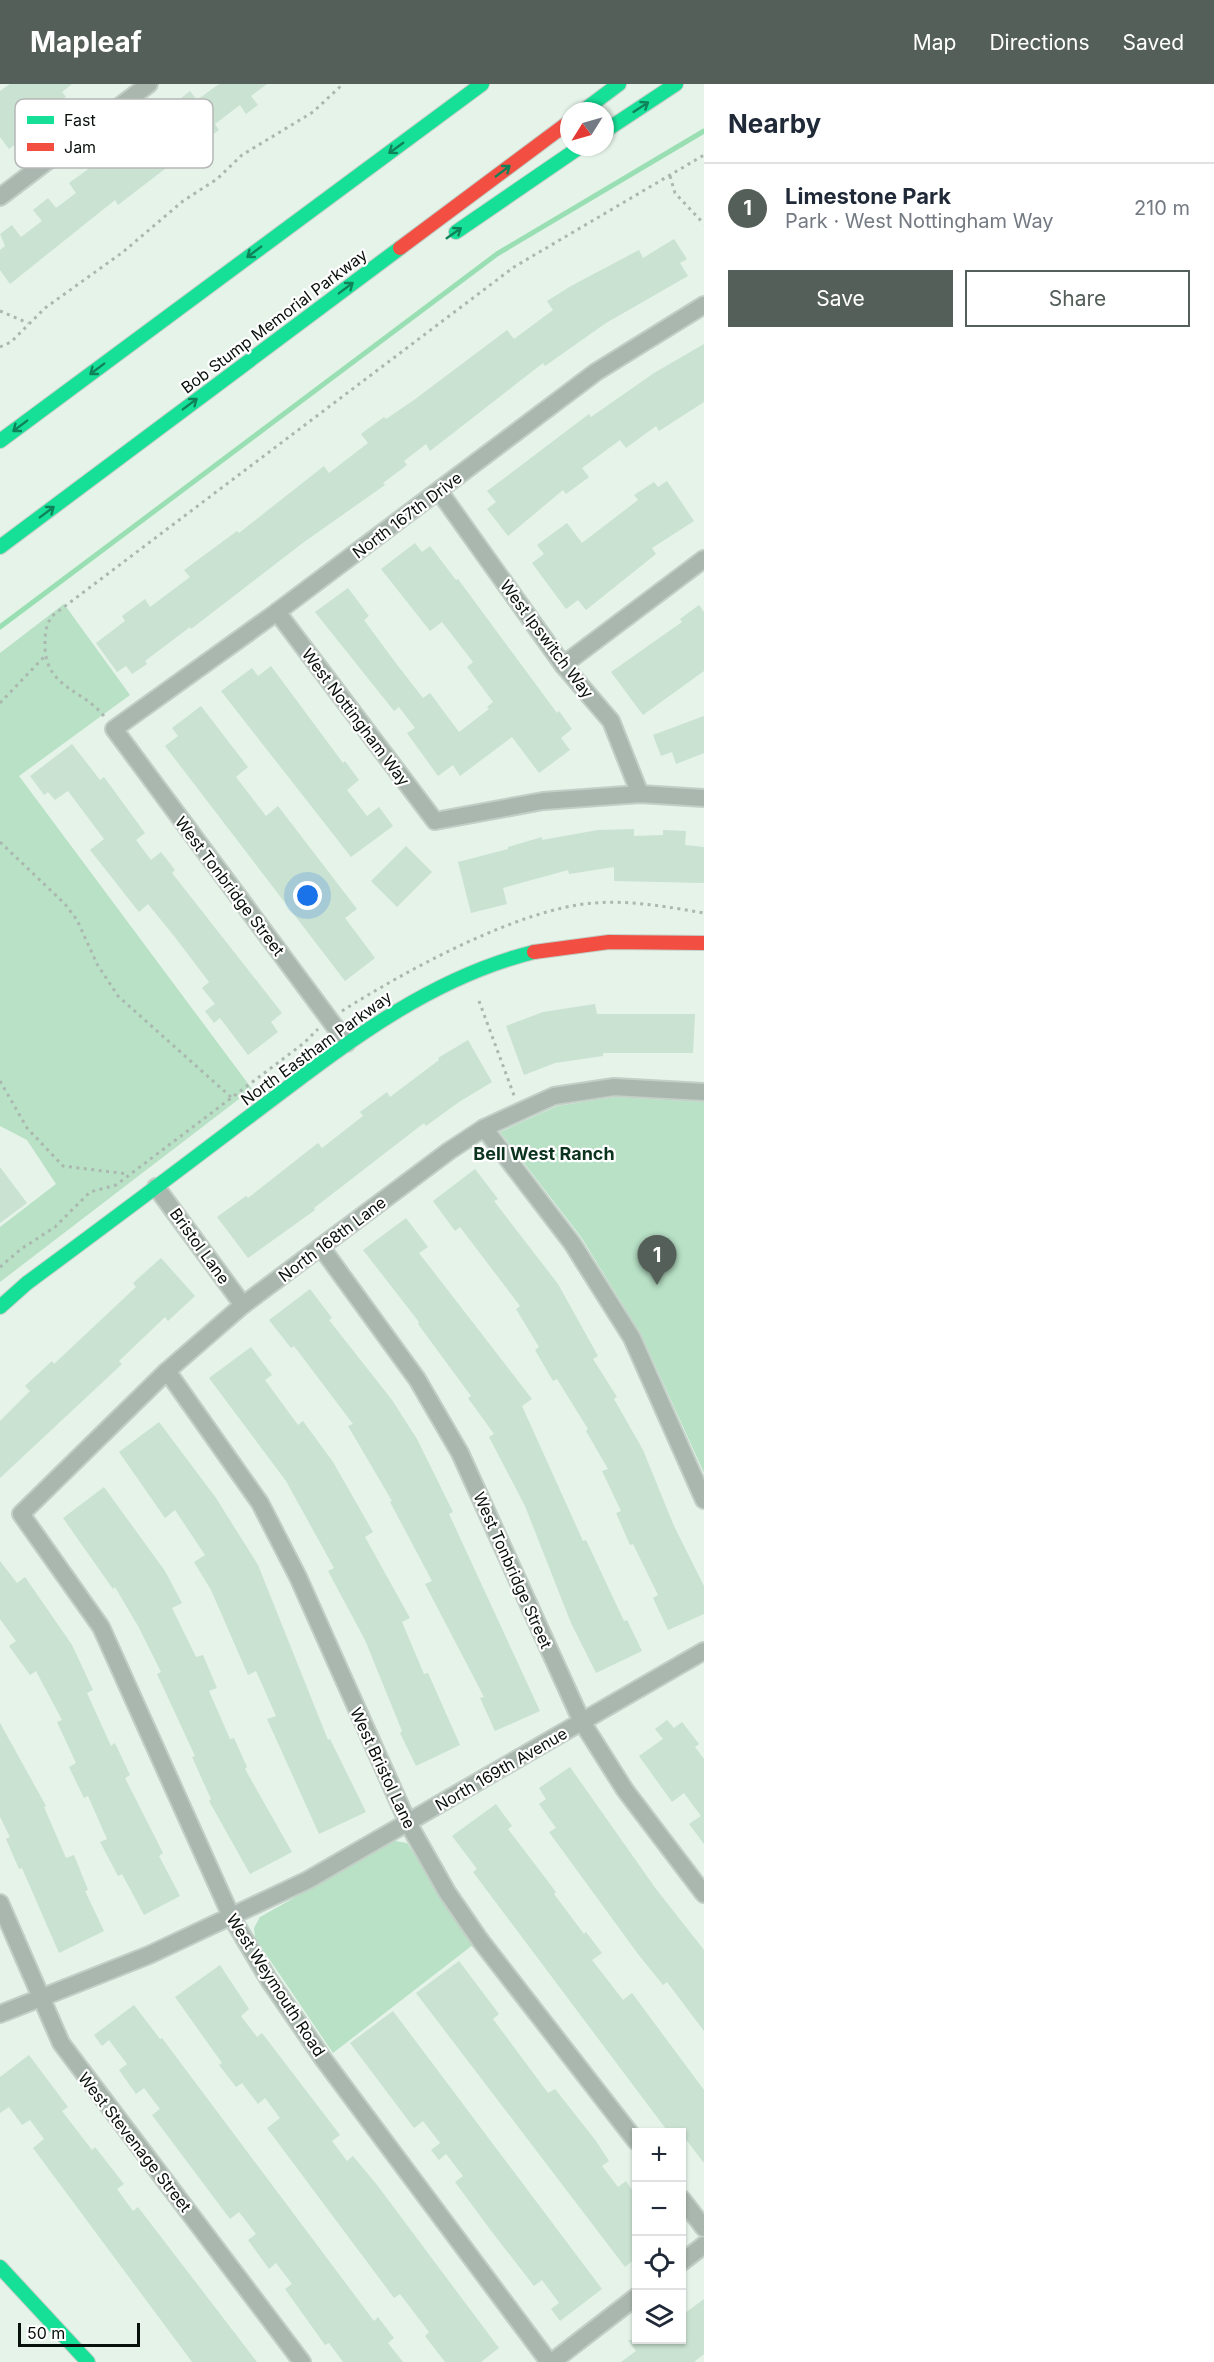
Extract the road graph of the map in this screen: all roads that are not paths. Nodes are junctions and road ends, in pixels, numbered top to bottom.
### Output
1 (149, 84) edge
2 (468, 84) edge
3 (482, 84) edge
4 (619, 84) edge
5 (676, 84) edge
6 (129, 99) edge
7 (595, 102) edge
8 (443, 113) junction
9 (614, 124) edge
10 (560, 129) edge
11 (567, 156) edge
12 (38, 168) edge
13 (0, 197) edge
14 (441, 242) dead end
15 (704, 305) edge
16 (191, 421) dead end
17 (0, 441) edge
18 (110, 465) junction
19 (439, 491) junction
20 (0, 547) edge
21 (704, 559) edge
22 (276, 612) junction
23 (563, 665) junction
24 (114, 729) joint
25 (639, 794) junction
26 (704, 798) edge
27 (704, 944) edge
28 (347, 1043) junction
29 (704, 1092) edge
30 (484, 1128) junction
31 (156, 1187) junction
32 (321, 1247) junction
33 (243, 1305) junction
34 (0, 1307) edge
35 (167, 1371) junction
36 (704, 1500) edge
37 (21, 1515) joint
38 (704, 1651) edge
39 (582, 1722) junction
40 (408, 1823) junction
41 (704, 1894) edge
42 (0, 1903) edge
43 (232, 1918) junction
44 (41, 1998) junction
45 (0, 2014) edge
46 (632, 2136) edge
47 (686, 2205) edge
48 (704, 2228) edge
49 (704, 2245) edge
50 (686, 2258) edge
51 (0, 2267) edge
52 (632, 2300) edge
53 (88, 2362) edge
54 (302, 2362) edge
55 (551, 2362) edge

1 - 6 street
2 - 8 main road
3 - 8 main road
4 - 7 main road
9 -> 5 main road
8 -> 17 main road
18 -> 10 main road, Bob Stump Memorial Parkway
14 -> 11 main road
12 - 13 street
15 - 19 street, North 167th Drive
16 - 18 main road
20 -> 18 main road, Bob Stump Memorial Parkway
19 - 22 street, North 167th Drive
19 - 23 street, West Ipswitch Way
21 - 23 street
22 - 24 street, North 167th Drive
22 - 25 street, West Nottingham Way
23 - 25 street, West Ipswitch Way
24 - 28 street, West Tonbridge Street
25 - 26 street
27 - 28 main road, North Eastham Parkway
28 - 31 main road, North Eastham Parkway
29 - 30 street, North 168th Lane
30 - 32 street, North 168th Lane
30 - 36 street
31 - 33 street, Bristol Lane
31 - 34 main road, North Eastham Parkway
32 - 33 street, North 168th Lane
32 - 39 street, West Tonbridge Street
33 - 35 street, North 168th Lane
35 - 37 street, North 168th Lane
35 - 40 street, West Bristol Lane
37 - 43 street, West Weymouth Road
38 - 39 street, North 169th Avenue
39 - 40 street, North 169th Avenue
39 - 41 street, West Tonbridge Street
40 - 43 street, North 169th Avenue
40 - 46 street, West Bristol Lane
42 - 44 street, West Stevenage Street
43 - 44 street, North 169th Avenue
43 - 55 street, West Weymouth Road
44 - 45 street, North 169th Avenue
44 - 54 street, West Stevenage Street
47 - 48 street
49 - 50 street
51 - 53 main road
52 - 55 street

